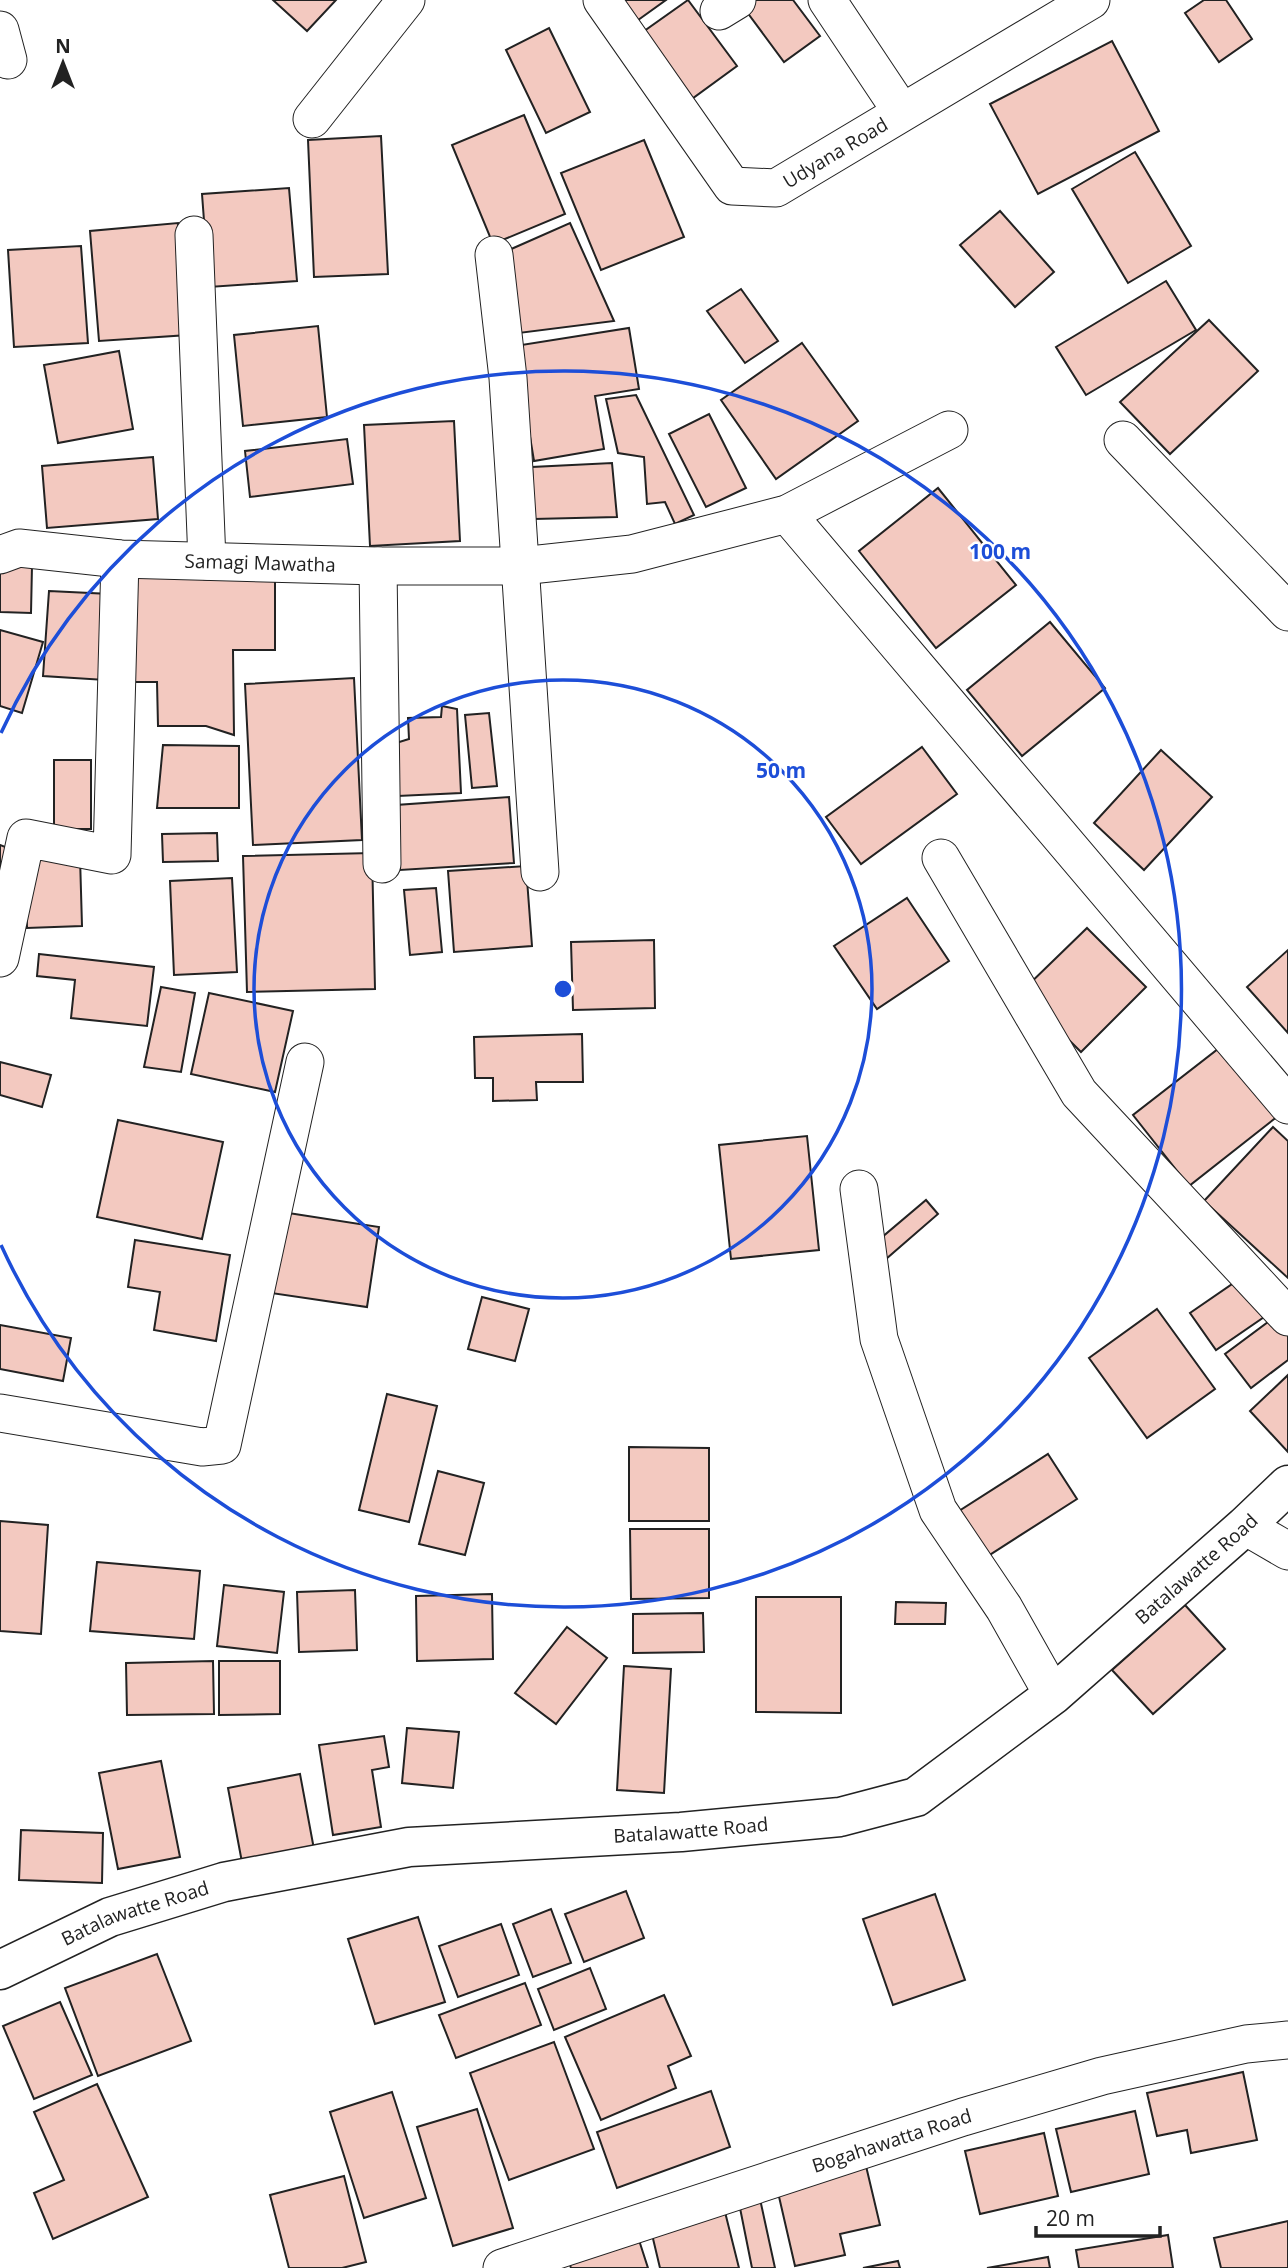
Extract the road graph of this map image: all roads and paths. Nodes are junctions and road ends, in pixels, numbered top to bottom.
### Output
1 (406, 0) edge
2 (602, 0) edge
3 (827, 0) edge
4 (1091, 0) edge
5 (901, 111) junction
6 (312, 118) dead end
7 (194, 235) dead end
8 (494, 255) dead end
9 (949, 430) dead end
10 (1122, 440) dead end
11 (787, 514) junction
12 (0, 555) edge
13 (120, 559) junction
14 (207, 561) junction
15 (378, 566) junction
16 (521, 566) junction
17 (1288, 612) edge
18 (942, 858) dead end
19 (382, 864) dead end
20 (540, 873) dead end
21 (0, 958) edge
22 (305, 1062) dead end
23 (1288, 1105) edge
24 (859, 1189) dead end
25 (1288, 1317) edge
26 (0, 1413) edge
27 (1288, 1485) edge
28 (1245, 1526) junction
29 (1288, 1551) edge
30 (1053, 1695) junction
31 (0, 1970) edge
32 (1288, 2040) edge
33 (502, 2268) edge

1 - 6 street
2 - 5 street, Udyana Road
3 - 5 street
4 - 5 street, Udyana Road
7 - 14 street
8 - 16 street
9 - 11 street, Samagi Mawatha
10 - 17 street
11 - 16 street, Samagi Mawatha
11 - 23 street
12 - 13 street, Samagi Mawatha
13 - 14 street, Samagi Mawatha
13 - 21 street
14 - 15 street, Samagi Mawatha
15 - 16 street, Samagi Mawatha
15 - 19 street
16 - 20 street
18 - 25 street
22 - 26 street
24 - 30 street
27 - 28 street, Batalawatte Road
28 - 29 street
28 - 30 street, Batalawatte Road
30 - 31 street, Batalawatte Road
32 - 33 street, Bogahawatta Road

